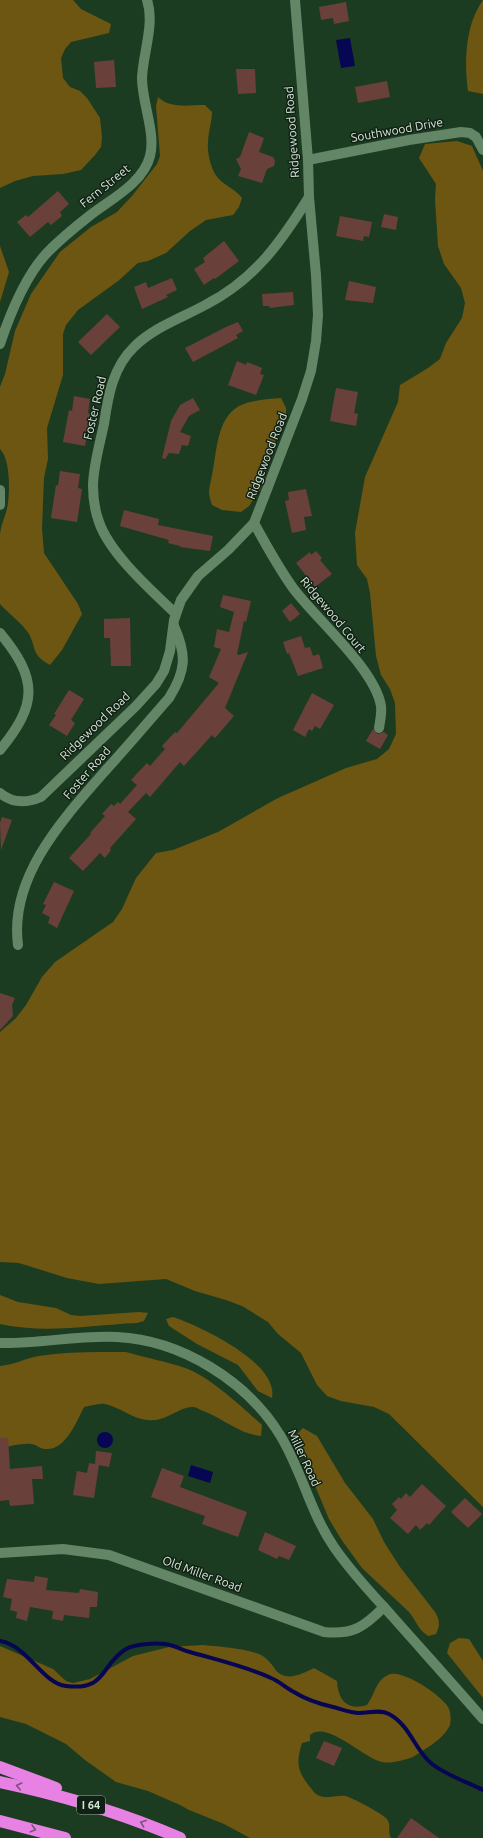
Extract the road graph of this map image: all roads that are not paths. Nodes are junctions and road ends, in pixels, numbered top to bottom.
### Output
1 (147, 0) edge
2 (295, 0) edge
3 (483, 150) edge
4 (308, 160) junction
5 (309, 196) junction
6 (0, 344) edge
7 (0, 490) edge
8 (0, 505) edge
9 (254, 523) junction
10 (176, 614) junction
11 (174, 626) junction
12 (0, 633) edge
13 (379, 728) dead end
14 (0, 750) edge
15 (0, 793) edge
16 (18, 945) dead end
17 (0, 1342) edge
18 (0, 1553) edge
19 (384, 1607) junction
20 (483, 1719) edge
21 (0, 1767) edge
22 (0, 1782) edge
23 (82, 1802) junction
24 (0, 1821) edge
25 (65, 1838) edge
26 (180, 1838) edge

1 - 6 street, Fern Street
2 - 4 street, Ridgewood Road
3 - 4 street, Southwood Drive
4 - 5 street, Ridgewood Road
5 - 9 street, Ridgewood Road
5 - 10 street, Foster Road
7 - 8 street
9 - 10 street, Ridgewood Road
9 - 13 street, Ridgewood Court
10 - 11 street, Ridgewood Road
11 - 15 street, Ridgewood Road
11 - 16 street, Foster Road
12 - 14 street
17 - 19 street, Miller Road
18 - 19 street, Old Miller Road
19 - 20 street, Miller Road
21 - 23 highway
23 -> 22 highway, I 64
26 -> 23 highway, I 64
24 -> 25 highway

